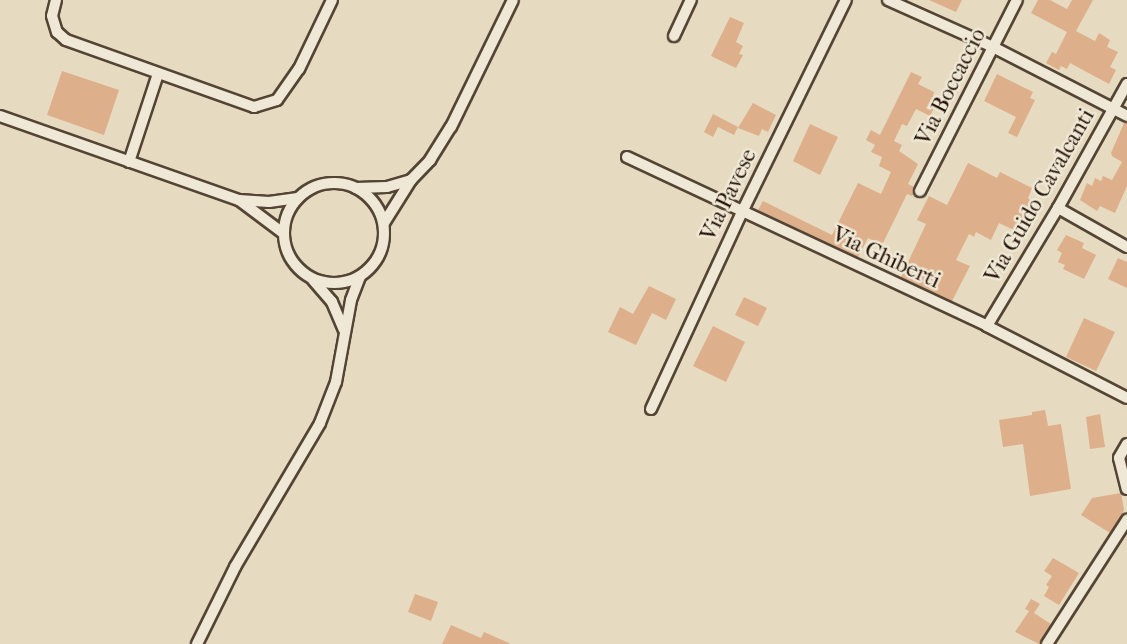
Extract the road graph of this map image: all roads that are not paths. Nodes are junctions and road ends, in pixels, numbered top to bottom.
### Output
1 (56, 0) edge
2 (332, 0) edge
3 (513, 0) edge
4 (691, 0) edge
5 (846, 0) edge
6 (888, 0) edge
7 (1017, 0) edge
8 (674, 36) dead end
9 (993, 47) junction
10 (158, 74) junction
11 (1127, 84) edge
12 (1113, 108) junction
13 (1127, 116) edge
14 (0, 117) edge
15 (627, 157) dead end
16 (129, 162) junction
17 (411, 180) junction
18 (356, 188) junction
19 (920, 191) dead end
20 (298, 198) junction
21 (239, 200) junction
22 (1058, 208) junction
23 (742, 212) junction
24 (384, 223) junction
25 (283, 233) junction
26 (1127, 247) edge
27 (360, 277) junction
28 (313, 279) junction
29 (987, 326) junction
30 (344, 330) junction
31 (1127, 398) edge
32 (651, 409) dead end
33 (1127, 444) edge
34 (1127, 489) edge
35 (1127, 520) edge
36 (197, 644) edge
37 (1047, 644) edge

1 - 10 street
2 - 10 street
3 - 17 street
4 - 8 street
5 - 23 street, Via Pavese
6 - 9 street
7 - 9 street, Via Boccaccio
9 - 12 street
9 - 19 street, Via Boccaccio
10 - 16 street
11 - 12 street, Via Guido Cavalcanti
12 - 13 street
12 - 22 street, Via Guido Cavalcanti
14 - 16 street
15 - 23 street, Via Ghiberti
16 - 21 street
17 - 18 street
17 - 24 street
18 - 20 street
18 - 24 street
20 - 21 street
20 - 25 street
21 - 25 street
22 - 26 street
22 - 29 street, Via Guido Cavalcanti
23 - 29 street, Via Ghiberti
23 - 32 street, Via Pavese
24 - 27 street
25 - 28 street
27 - 28 street
27 - 30 street
28 - 30 street
29 - 31 street, Via Ghiberti
30 - 36 street
33 - 34 street
35 - 37 street

